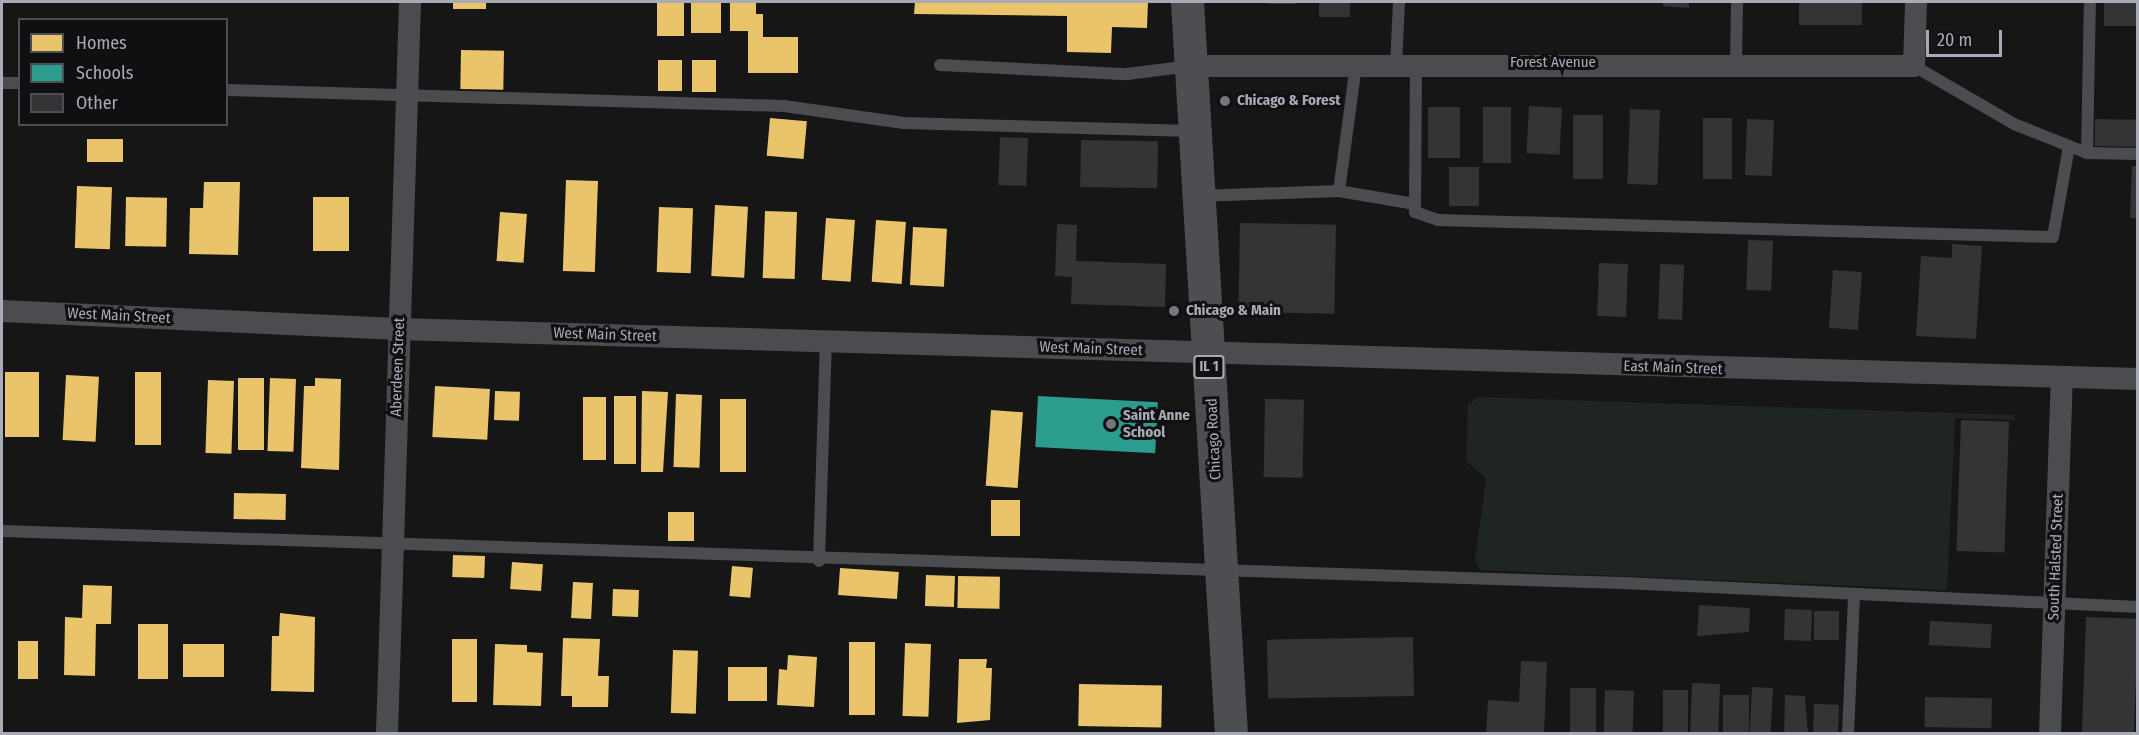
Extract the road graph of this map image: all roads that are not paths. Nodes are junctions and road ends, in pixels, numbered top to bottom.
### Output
1 (410, 2) edge
2 (1187, 2) edge
3 (1399, 2) edge
4 (1737, 2) edge
5 (1916, 2) edge
6 (2090, 2) edge
7 (1736, 62) junction
8 (1356, 64) junction
9 (1406, 64) junction
10 (940, 65) dead end
11 (1191, 66) junction
12 (1914, 66) junction
13 (2, 83) edge
14 (18, 83) edge
15 (228, 90) edge
16 (406, 95) junction
17 (1195, 131) junction
18 (2069, 146) junction
19 (2087, 153) junction
20 (2138, 154) edge
21 (1339, 191) junction
22 (1199, 196) junction
23 (1414, 204) junction
24 (2, 311) edge
25 (399, 329) junction
26 (826, 341) junction
27 (1208, 353) junction
28 (2138, 379) edge
29 (2062, 380) junction
30 (2, 531) edge
31 (393, 543) junction
32 (819, 561) junction
33 (1222, 574) junction
34 (1854, 594) junction
35 (2054, 603) junction
36 (2138, 607) edge
37 (387, 734) edge
38 (1231, 734) edge
39 (1848, 734) edge
40 (2050, 734) edge

1 - 16 street, Aberdeen Street
2 - 11 main road, Chicago Road / IL 1
3 - 9 lane
4 - 7 lane
5 - 12 street
6 - 19 lane
7 - 9 street, Forest Avenue
7 - 12 street, Forest Avenue
8 - 9 street, Forest Avenue
8 - 11 street, Forest Avenue
8 - 21 lane
9 - 23 lane
10 - 11 lane
11 - 17 main road, Chicago Road / IL 1
12 - 18 lane
13 - 14 lane
15 - 16 lane
16 - 17 lane
16 - 25 street, Aberdeen Street
17 - 22 main road, Chicago Road / IL 1
18 - 19 lane
18 - 23 lane
19 - 20 lane
21 - 22 lane
21 - 23 lane
22 - 27 main road, Chicago Road / IL 1
24 - 25 street, West Main Street
25 - 26 street, West Main Street
25 - 31 street, Aberdeen Street
26 - 27 street, West Main Street
26 - 32 lane
27 - 29 street, East Main Street
27 - 33 main road, Chicago Road / IL 1
28 - 29 street, East Main Street
29 - 35 street, South Halsted Street
30 - 31 lane
31 - 32 lane
31 - 37 street, Aberdeen Street
32 - 33 lane
33 - 34 lane
33 - 38 main road, Chicago Road / IL 1
34 - 35 lane
34 - 39 lane
35 - 36 lane
35 - 40 street, South Halsted Street

